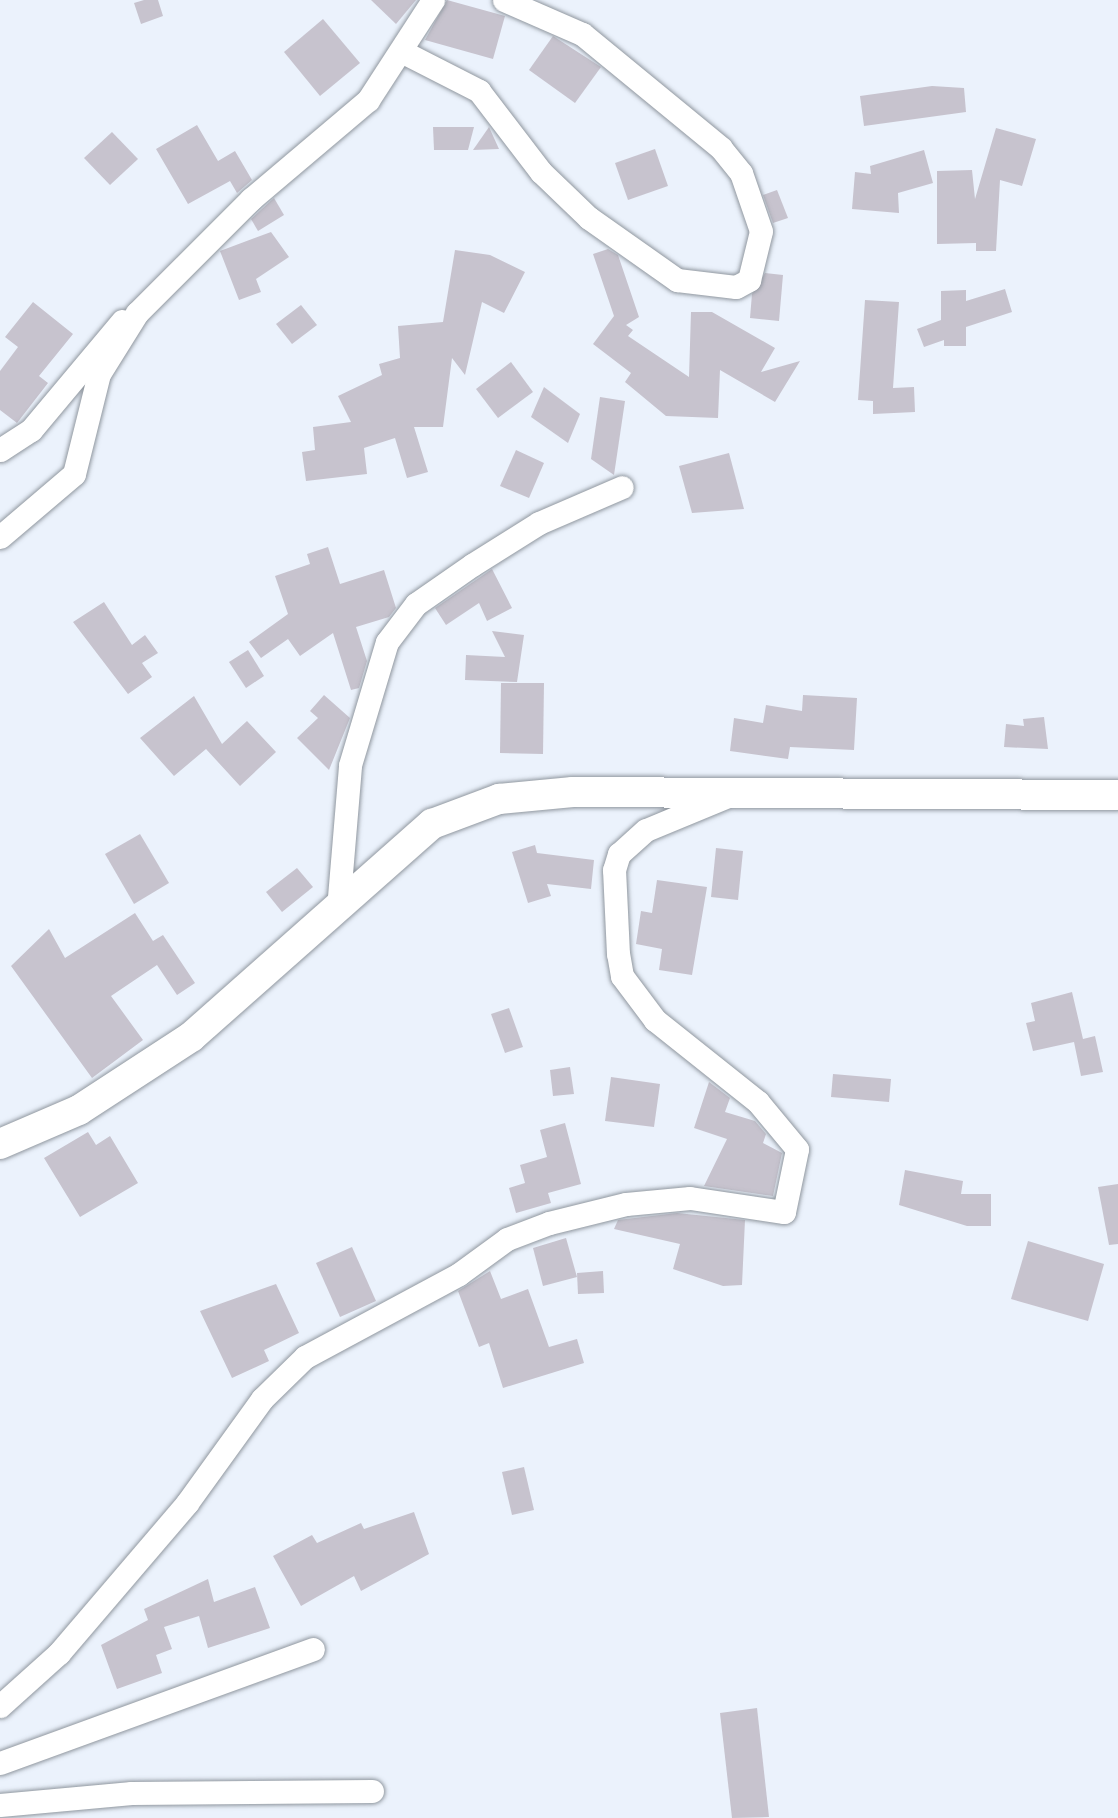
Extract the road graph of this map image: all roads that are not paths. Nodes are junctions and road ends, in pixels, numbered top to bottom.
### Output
1 (433, 0) edge
2 (504, 0) edge
3 (401, 51) junction
4 (136, 313) junction
5 (0, 450) edge
6 (622, 487) dead end
7 (0, 537) edge
8 (1118, 795) edge
9 (728, 796) junction
10 (338, 909) junction
11 (0, 1144) edge
12 (313, 1648) dead end
13 (0, 1706) edge
14 (0, 1763) edge
15 (372, 1791) dead end
16 (0, 1804) edge

1 - 3 street
2 - 3 street
3 - 4 street
4 - 5 street
4 - 7 street
6 - 10 street
8 - 9 street
9 - 10 street
9 - 13 street
10 - 11 street
12 - 14 street
15 - 16 street

